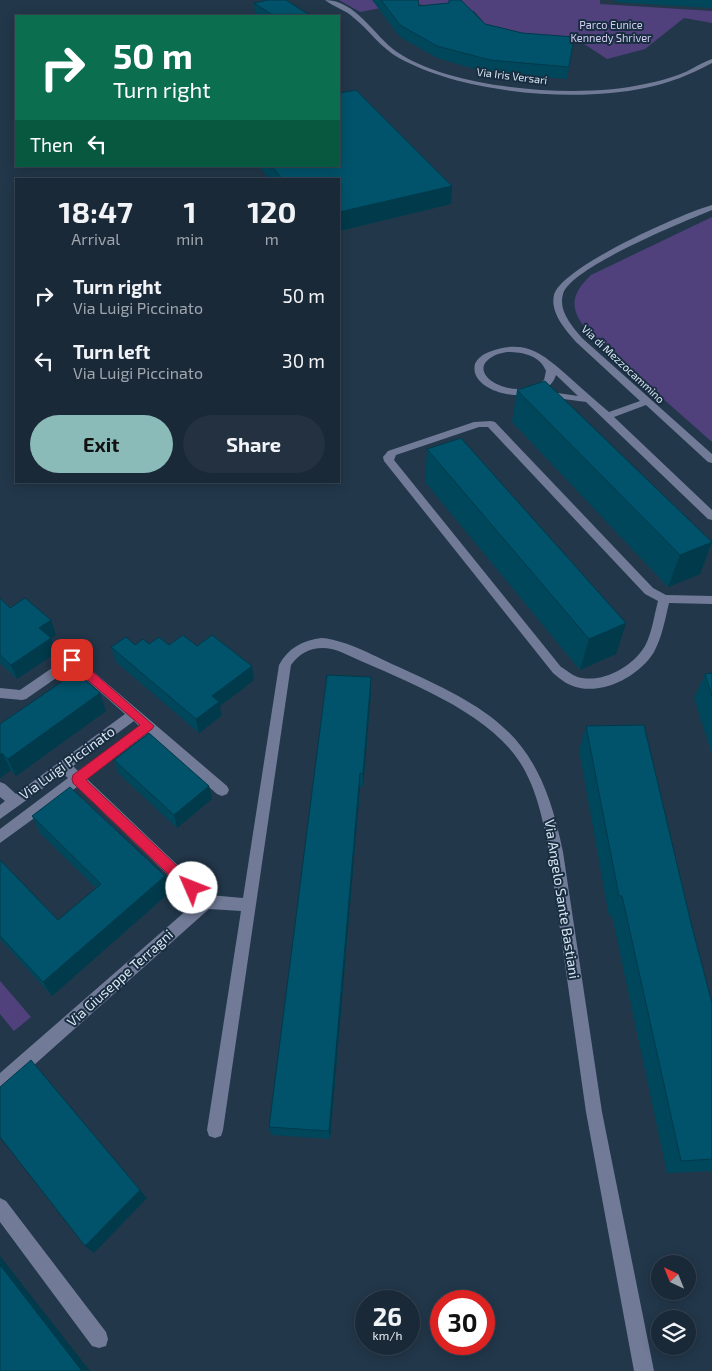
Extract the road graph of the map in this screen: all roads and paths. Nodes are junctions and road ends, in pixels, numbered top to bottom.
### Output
1 (328, 0) edge
2 (712, 61) edge
3 (712, 207) edge
4 (549, 364) junction
5 (529, 392) junction
6 (590, 400) junction
7 (646, 402) junction
8 (608, 416) junction
9 (712, 460) edge
10 (712, 516) edge
11 (664, 599) junction
12 (712, 600) edge
13 (0, 693) edge
14 (134, 714) junction
15 (148, 726) junction
16 (64, 766) junction
17 (78, 779) junction
18 (0, 788) edge
19 (222, 790) dead end
20 (15, 802) junction
21 (0, 813) edge
22 (0, 837) edge
23 (206, 902) junction
24 (249, 905) junction
25 (0, 1084) edge
26 (215, 1130) dead end
27 (0, 1207) edge
28 (99, 1339) dead end
29 (644, 1371) edge

1 - 2 street, Via Iris Versari
3 - 7 street, Via di Mezzocammino
4 - 5 street
4 - 5 street
4 - 6 street
5 - 6 street
6 - 8 street
7 - 8 street
7 - 9 street, Via di Mezzocammino
8 - 10 street
11 - 11 street
11 - 12 street
13 - 14 street
14 - 15 street
14 - 16 street, Via Luigi Piccinato
15 - 17 street, Via Luigi Piccinato
15 - 19 street
16 - 17 street
16 - 20 street, Via Luigi Piccinato
17 - 22 street, Via Luigi Piccinato
17 - 23 street
18 - 20 street
20 - 21 street, Via Luigi Piccinato
23 - 24 street
23 - 25 street, Via Giuseppe Terragni
24 - 26 street, Via Angelo Sante Bastiani
24 - 29 street, Via Angelo Sante Bastiani
27 - 28 street

